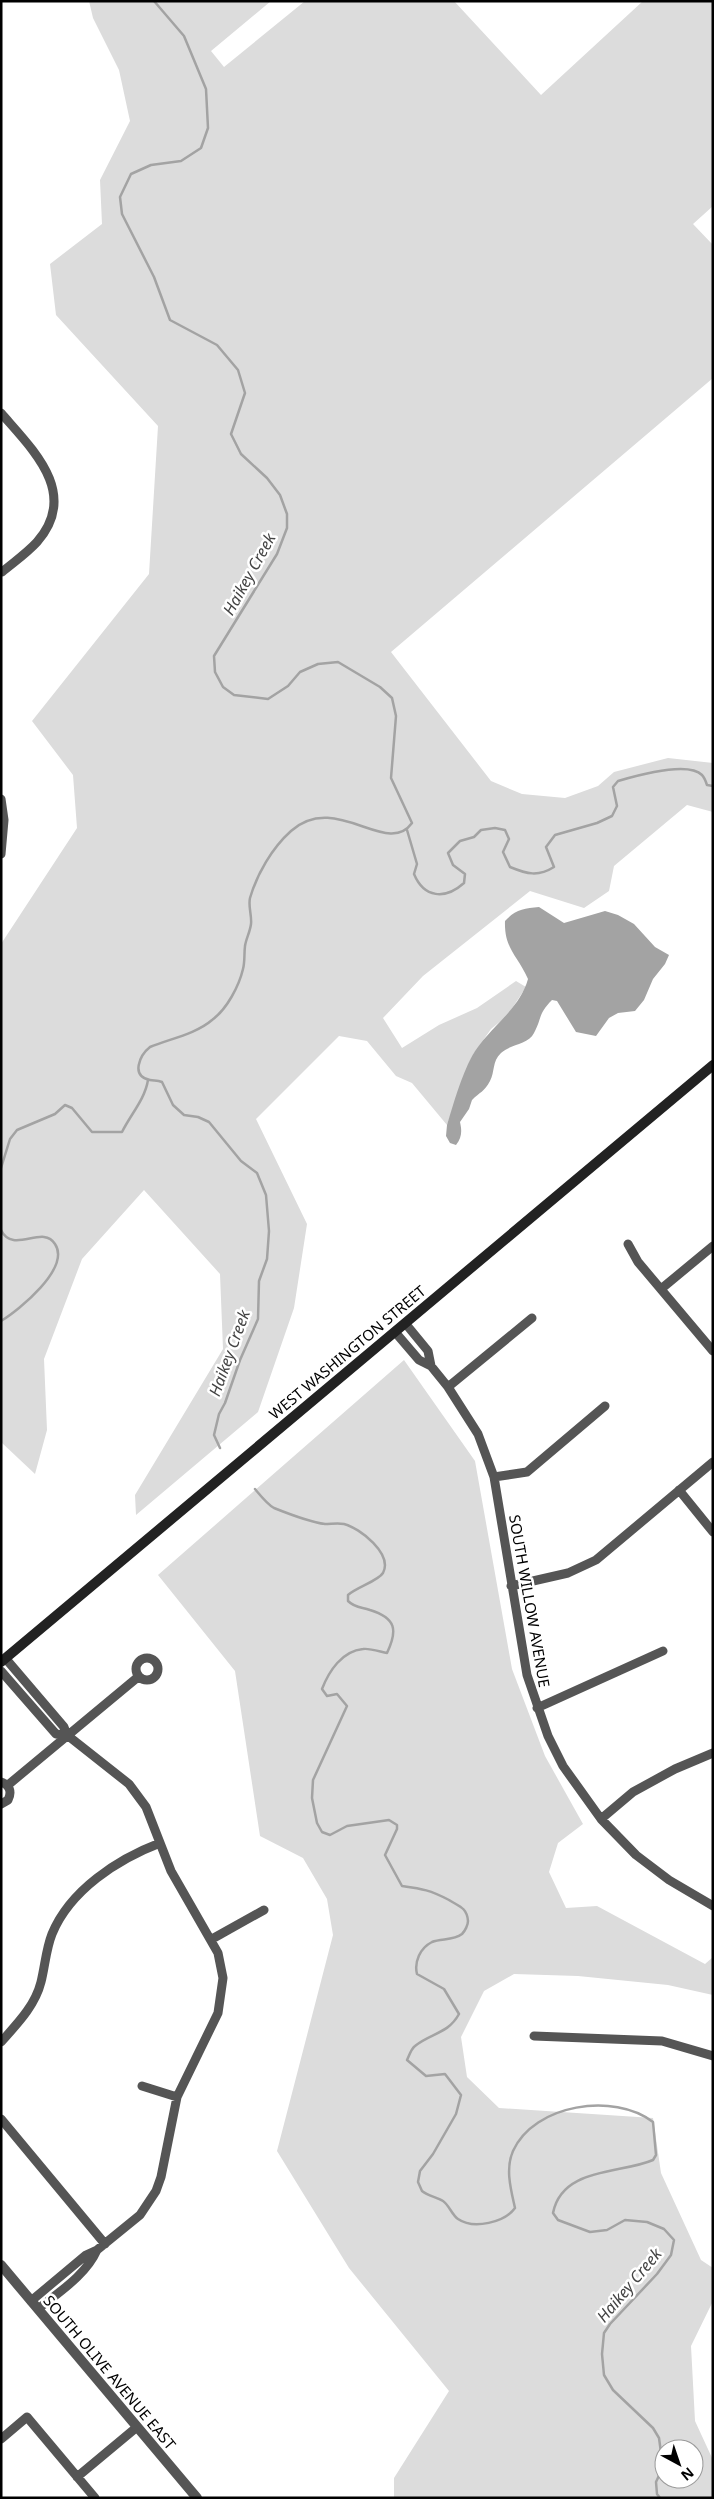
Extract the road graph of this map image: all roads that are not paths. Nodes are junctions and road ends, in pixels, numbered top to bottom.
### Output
1 (1, 413) edge
2 (2, 572) edge
3 (1, 799) edge
4 (1, 854) edge
5 (713, 1065) edge
6 (628, 1244) dead end
7 (713, 1246) edge
8 (660, 1289) junction
9 (532, 1318) dead end
10 (405, 1323) junction
11 (395, 1332) junction
12 (713, 1351) edge
13 (431, 1366) junction
14 (448, 1387) junction
15 (605, 1406) dead end
16 (713, 1462) edge
17 (494, 1477) junction
18 (679, 1490) junction
19 (713, 1532) edge
20 (512, 1586) junction
21 (663, 1651) dead end
22 (4, 1660) edge
23 (1, 1671) edge
24 (138, 1677) dead end
25 (537, 1708) junction
26 (67, 1735) junction
27 (713, 1753) edge
28 (4, 1784) edge
29 (1, 1804) edge
30 (601, 1819) junction
31 (160, 1843) junction
32 (713, 1906) edge
33 (264, 1910) dead end
34 (212, 1939) junction
35 (534, 2036) dead end
36 (1, 2042) edge
37 (713, 2056) edge
38 (142, 2086) dead end
39 (178, 2097) junction
40 (1, 2119) edge
41 (101, 2247) junction
42 (1, 2265) edge
43 (31, 2301) junction
44 (38, 2309) junction
45 (137, 2427) junction
46 (1, 2439) edge
47 (77, 2477) junction
48 (95, 2498) edge
49 (196, 2498) edge

1 - 2 street
3 - 4 street
5 - 10 main road, WEST WASHINGTON STREET
6 - 8 street
7 - 8 street
8 - 12 street
9 - 14 street
10 - 11 main road, WEST WASHINGTON STREET
10 - 13 street, SOUTH WILLOW AVENUE
11 - 13 street, SOUTH WILLOW AVENUE
11 - 22 main road, WEST WASHINGTON STREET
13 - 14 street, SOUTH WILLOW AVENUE
14 - 17 street, SOUTH WILLOW AVENUE
15 - 17 street
16 - 18 street
17 - 20 street, SOUTH WILLOW AVENUE
18 - 19 street
18 - 20 street
20 - 25 street, SOUTH WILLOW AVENUE
21 - 25 street
22 - 26 street
23 - 26 street
24 - 26 street
25 - 30 street, SOUTH WILLOW AVENUE
26 - 28 street
26 - 31 street
27 - 30 street
28 - 29 street
30 - 32 street, SOUTH WILLOW AVENUE
31 - 34 street
31 - 36 street
33 - 34 street
34 - 39 street
35 - 37 street
38 - 39 street
39 - 41 street
40 - 41 street
41 - 43 street
41 - 44 street
42 - 43 street, SOUTH OLIVE AVENUE EAST
43 - 44 street, SOUTH OLIVE AVENUE EAST
44 - 45 street, SOUTH OLIVE AVENUE EAST
45 - 47 street
45 - 49 street, SOUTH OLIVE AVENUE EAST
46 - 47 street
47 - 48 street

